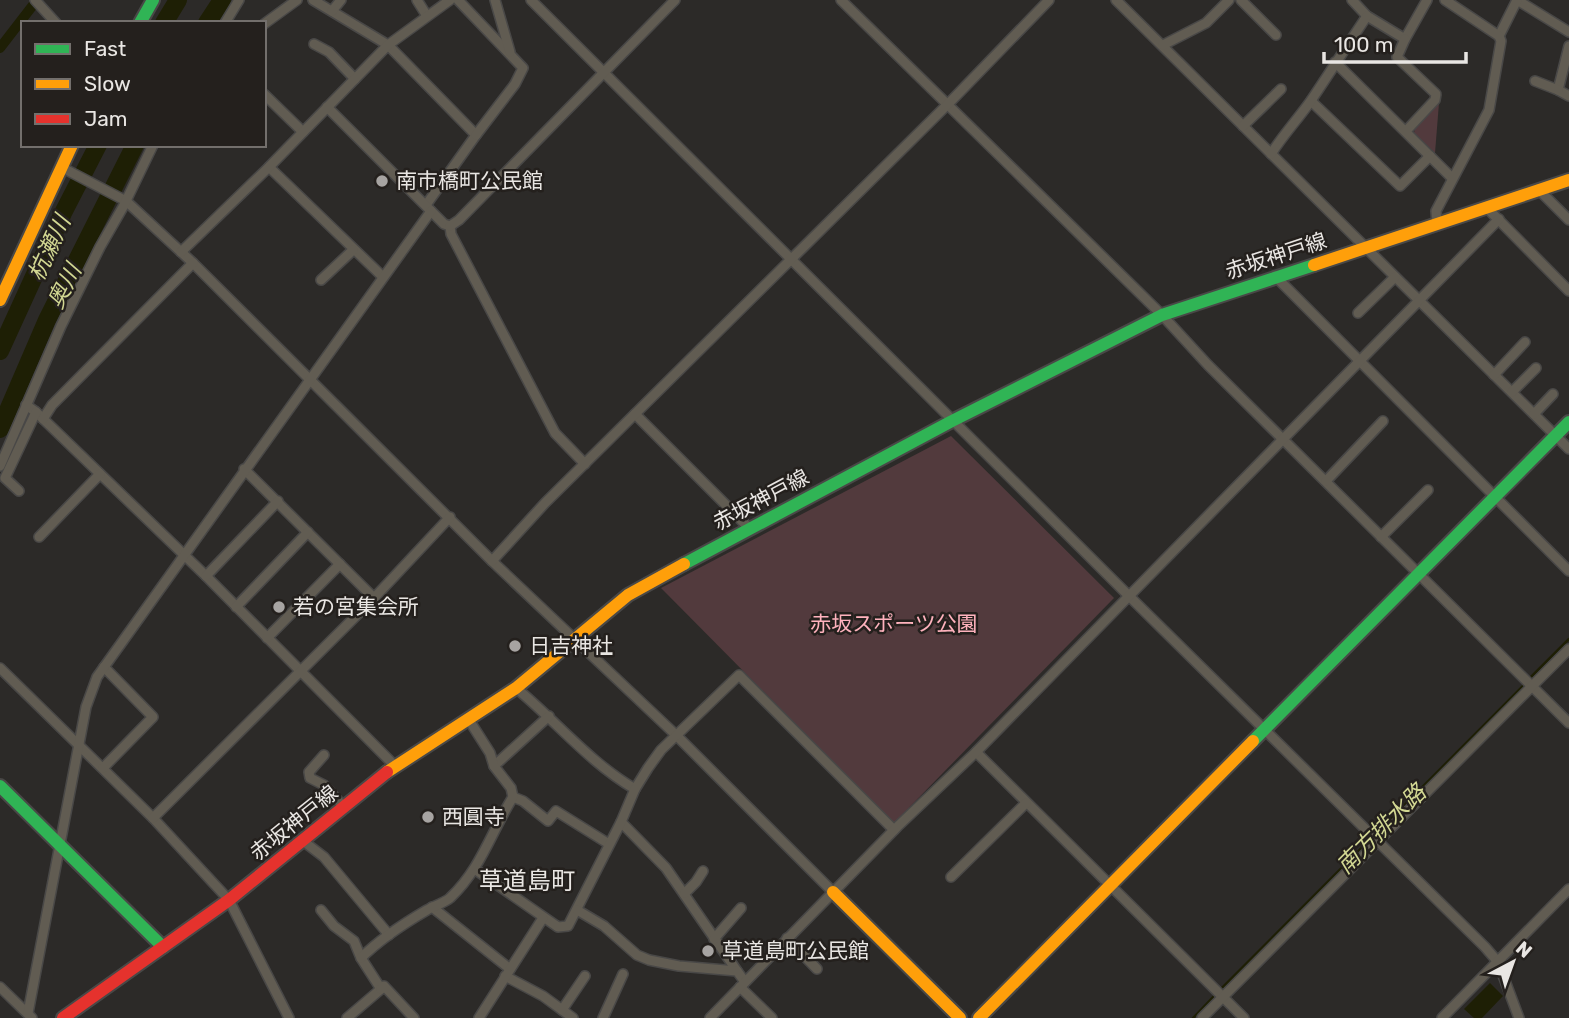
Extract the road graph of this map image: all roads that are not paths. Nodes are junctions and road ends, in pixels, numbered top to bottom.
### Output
1 (35, 0) edge
2 (153, 0) edge
3 (239, 0) edge
4 (297, 0) edge
5 (313, 0) edge
6 (341, 0) edge
7 (417, 0) edge
8 (450, 0) edge
9 (458, 0) edge
10 (495, 0) edge
11 (531, 0) edge
12 (675, 0) edge
13 (841, 0) edge
14 (1049, 0) edge
15 (1116, 0) edge
16 (1228, 0) edge
17 (1241, 0) edge
18 (1352, 0) edge
19 (1427, 0) edge
20 (1445, 0) edge
21 (1517, 0) edge
22 (332, 11) junction
23 (427, 16) junction
24 (1367, 16) junction
25 (54, 21) edge
26 (141, 21) edge
27 (226, 21) edge
28 (266, 23) edge
29 (1569, 32) edge
30 (1276, 35) dead end
31 (1499, 36) junction
32 (1405, 39) junction
33 (314, 44) dead end
34 (387, 45) junction
35 (1163, 45) junction
36 (1569, 46) edge
37 (510, 55) junction
38 (1335, 62) junction
39 (603, 74) junction
40 (355, 79) junction
41 (1535, 81) dead end
42 (1281, 89) dead end
43 (1558, 90) junction
44 (266, 96) edge
45 (1569, 96) edge
46 (1311, 101) junction
47 (946, 104) junction
48 (327, 107) junction
49 (1243, 126) junction
50 (1406, 131) junction
51 (303, 132) junction
52 (477, 135) junction
53 (71, 147) edge
54 (152, 147) edge
55 (1271, 154) junction
56 (1430, 156) junction
57 (269, 167) junction
58 (65, 169) junction
59 (1452, 178) junction
60 (1569, 180) edge
61 (1538, 190) junction
62 (126, 201) junction
63 (1486, 207) junction
64 (429, 208) junction
65 (1499, 219) junction
66 (1569, 220) edge
67 (1437, 223) junction
68 (450, 226) junction
69 (1364, 247) junction
70 (354, 250) junction
71 (181, 252) junction
72 (790, 260) junction
73 (193, 262) junction
74 (1275, 276) junction
75 (383, 277) junction
76 (1395, 277) junction
77 (321, 280) dead end
78 (1569, 291) edge
79 (0, 300) edge
80 (1420, 301) junction
81 (1358, 313) dead end
82 (1162, 315) junction
83 (1525, 342) dead end
84 (1359, 362) junction
85 (1536, 368) dead end
86 (1494, 375) junction
87 (309, 379) junction
88 (1512, 392) junction
89 (1553, 394) dead end
90 (26, 405) junction
91 (635, 414) junction
92 (1534, 414) junction
93 (39, 415) junction
94 (952, 421) junction
95 (1383, 421) dead end
96 (1569, 422) edge
97 (1556, 435) junction
98 (1283, 438) junction
99 (1569, 449) edge
100 (585, 464) junction
101 (0, 466) edge
102 (244, 469) junction
103 (100, 474) junction
104 (1326, 481) junction
105 (1428, 489) dead end
106 (19, 491) dead end
107 (1495, 497) junction
108 (278, 501) junction
109 (450, 517) junction
110 (749, 528) junction
111 (308, 532) junction
112 (39, 537) dead end
113 (1381, 537) junction
114 (183, 555) junction
115 (492, 561) junction
116 (340, 564) junction
117 (1569, 571) edge
118 (1419, 574) junction
119 (206, 576) junction
120 (1128, 596) junction
121 (374, 598) junction
122 (236, 607) junction
123 (267, 638) junction
124 (575, 638) junction
125 (1569, 649) edge
126 (104, 667) junction
127 (0, 668) edge
128 (301, 670) junction
129 (1532, 686) junction
130 (516, 688) junction
131 (549, 716) junction
132 (469, 720) junction
133 (1569, 723) edge
134 (1264, 728) junction
135 (677, 736) junction
136 (79, 745) junction
137 (976, 752) junction
138 (324, 755) dead end
139 (394, 766) junction
140 (494, 766) junction
141 (103, 768) junction
142 (0, 786) edge
143 (635, 789) junction
144 (513, 797) junction
145 (1027, 803) junction
146 (344, 807) junction
147 (153, 818) junction
148 (621, 822) junction
149 (894, 830) junction
150 (303, 841) junction
151 (1378, 841) junction
152 (60, 845) junction
153 (609, 845) junction
154 (475, 870) junction
155 (703, 871) dead end
156 (951, 877) dead end
157 (1110, 885) junction
158 (1569, 889) edge
159 (685, 892) junction
160 (833, 892) junction
161 (229, 900) junction
162 (432, 907) junction
163 (741, 908) dead end
164 (321, 910) dead end
165 (577, 910) junction
166 (543, 918) junction
167 (388, 935) junction
168 (788, 938) junction
169 (714, 939) junction
170 (163, 947) junction
171 (361, 958) junction
172 (1498, 962) junction
173 (817, 970) dead end
174 (737, 971) junction
175 (507, 972) junction
176 (623, 974) dead end
177 (585, 976) dead end
178 (743, 984) junction
179 (0, 987) edge
180 (381, 989) junction
181 (1223, 997) junction
182 (562, 1010) junction
183 (30, 1016) edge
184 (63, 1018) edge
185 (289, 1018) edge
186 (347, 1018) edge
187 (414, 1018) edge
188 (479, 1018) edge
189 (573, 1018) edge
190 (603, 1018) edge
191 (710, 1018) edge
192 (772, 1018) edge
193 (960, 1018) edge
194 (979, 1018) edge
195 (1202, 1018) edge
196 (1244, 1018) edge
197 (1442, 1018) edge
198 (1519, 1018) edge

1 - 25 street
2 - 26 main road
3 - 27 street
4 - 28 street
5 - 22 street
6 - 22 street
7 - 23 street
8 - 23 street
9 - 37 street
10 - 37 street
11 - 39 street
12 - 39 street
13 - 47 street
14 - 47 street
15 - 35 street
16 - 35 street
17 - 30 street
18 - 24 street
19 - 32 street
20 - 31 street
21 - 29 street
21 - 31 street
22 - 34 street
23 - 34 street
24 - 32 street
24 - 38 street
31 - 59 street
32 - 50 street
33 - 40 street
34 - 40 street
34 - 52 street
35 - 49 street
36 - 43 street
37 - 52 street
38 - 46 street
38 - 50 street
39 - 68 street
39 - 72 street
40 - 48 street
41 - 43 street
42 - 49 street
43 - 45 street
44 - 51 street
46 - 55 street
46 - 56 street
47 - 72 street
47 - 82 street
48 - 51 street
48 - 64 street
49 - 55 street
50 - 56 street
51 - 57 street
52 - 64 street
53 - 58 main road
54 - 62 street
55 - 69 street
56 - 59 street
57 - 70 street
57 - 71 street
58 - 62 street
58 - 79 main road
59 - 67 street
60 - 61 main road, 赤坂神戸線
61 - 63 main road, 赤坂神戸線
61 - 66 street
62 - 71 street
62 - 90 street
63 - 65 street
63 - 67 main road, 赤坂神戸線
64 - 68 street
64 - 75 street
65 - 78 street
65 - 80 street
67 - 69 main road, 赤坂神戸線
68 - 100 street
69 - 74 main road, 赤坂神戸線
69 - 76 street
70 - 75 street
70 - 77 street
71 - 73 street
72 - 91 street
72 - 94 street
73 - 87 street
73 - 93 street
74 - 82 main road, 赤坂神戸線
74 - 84 street
75 - 87 street
76 - 80 street
76 - 81 street
80 - 84 street
80 - 86 street
82 - 94 main road, 赤坂神戸線
82 - 98 street
83 - 86 street
84 - 98 street
84 - 107 street
85 - 88 street
86 - 88 street
87 - 102 street
87 - 109 street
88 - 92 street
89 - 92 street
90 - 93 street
90 - 101 street
91 - 100 street
91 - 110 street
92 - 97 street
93 - 103 street
93 - 106 street
94 - 110 main road, 赤坂神戸線
94 - 120 street
95 - 104 street
96 - 97 main road
97 - 99 street
97 - 107 main road
98 - 104 street
98 - 120 street
100 - 115 street
102 - 108 street
102 - 114 street
103 - 112 street
103 - 114 street
104 - 113 street
105 - 113 street
107 - 117 street
107 - 118 main road
108 - 111 street
108 - 119 street
109 - 115 street
109 - 121 street
110 - 124 main road, 赤坂神戸線
111 - 116 street
111 - 122 street
113 - 118 street
114 - 119 street
114 - 126 street
115 - 124 street
116 - 121 street
116 - 123 street
118 - 129 street
118 - 134 main road
119 - 122 street
120 - 134 street
120 - 137 street
121 - 128 street
122 - 123 street
123 - 128 street
124 - 130 main road, 赤坂神戸線
124 - 135 street
125 - 129 street
126 - 136 street
126 - 141 street
127 - 136 street
128 - 139 street
128 - 147 street
129 - 133 street
129 - 151 street
130 - 131 street
130 - 132 main road, 赤坂神戸線
131 - 140 street
131 - 143 street
132 - 139 main road, 赤坂神戸線
132 - 140 street
134 - 151 street
134 - 157 main road
135 - 143 street
135 - 149 street
135 - 160 street
136 - 141 street
136 - 152 street
137 - 145 street
137 - 149 street
138 - 146 street
139 - 146 main road, 赤坂神戸線
140 - 144 street
141 - 147 street
142 - 152 main road
143 - 148 street
144 - 153 street
144 - 154 street
145 - 156 street
145 - 157 street
146 - 150 main road, 赤坂神戸線
147 - 161 street
148 - 153 street
148 - 159 street
149 - 160 street
150 - 161 main road, 赤坂神戸線
150 - 167 street
151 - 172 street
151 - 181 street
152 - 170 main road
152 - 183 street
153 - 165 street
154 - 162 street
154 - 166 street
155 - 159 street
157 - 181 street
157 - 194 main road
158 - 172 street
159 - 169 street
160 - 168 street
160 - 193 main road
161 - 170 main road, 赤坂神戸線
161 - 185 street
162 - 167 street
162 - 175 street
163 - 169 street
164 - 171 street
165 - 166 street
165 - 174 street
166 - 175 street
167 - 171 street
168 - 173 street
168 - 178 street
169 - 174 street
170 - 184 main road, 赤坂神戸線
171 - 180 street
172 - 197 street
172 - 198 street
174 - 178 street
175 - 182 street
175 - 188 street
176 - 190 street
177 - 182 street
178 - 191 street
178 - 192 street
179 - 183 street
180 - 186 street
180 - 187 street
181 - 195 street
181 - 196 street
182 - 189 street

